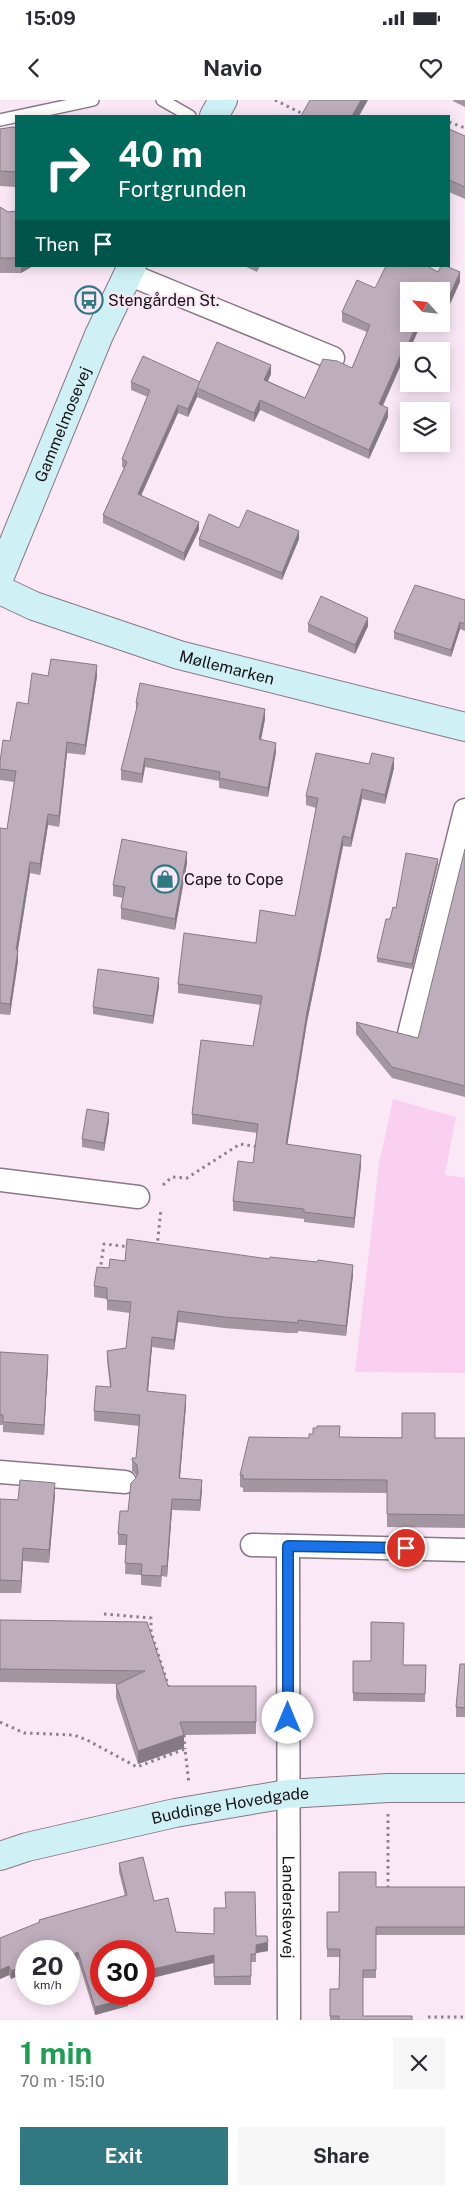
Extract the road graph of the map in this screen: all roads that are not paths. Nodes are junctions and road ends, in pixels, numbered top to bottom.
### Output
1 (93, 100) edge
2 (162, 100) edge
3 (223, 100) edge
4 (23, 115) edge
5 (188, 115) edge
6 (215, 115) edge
7 (15, 117) edge
8 (0, 120) edge
9 (130, 270) edge
10 (333, 358) edge
11 (0, 576) edge
12 (0, 590) edge
13 (463, 721) edge
14 (465, 810) edge
15 (409, 1034) edge
16 (0, 1180) edge
17 (138, 1197) dead end
18 (0, 1472) edge
19 (125, 1482) dead end
20 (252, 1545) dead end
21 (288, 1546) junction
22 (465, 1550) edge
23 (465, 1788) edge
24 (287, 1794) junction
25 (0, 1856) edge
26 (289, 2020) edge

1 - 4 lane
2 - 5 lane
3 - 6 street
7 - 8 lane
9 - 10 street, Gammelmosevej
9 - 11 street, Gammelmosevej
12 - 13 street, Møllemarken
14 - 15 street
16 - 17 street
18 - 19 street
20 - 21 street
21 - 22 street
21 - 24 street, Landerslevvej
23 - 24 street, Buddinge Hovedgade
24 - 25 street, Buddinge Hovedgade
24 - 26 street, Landerslevvej

